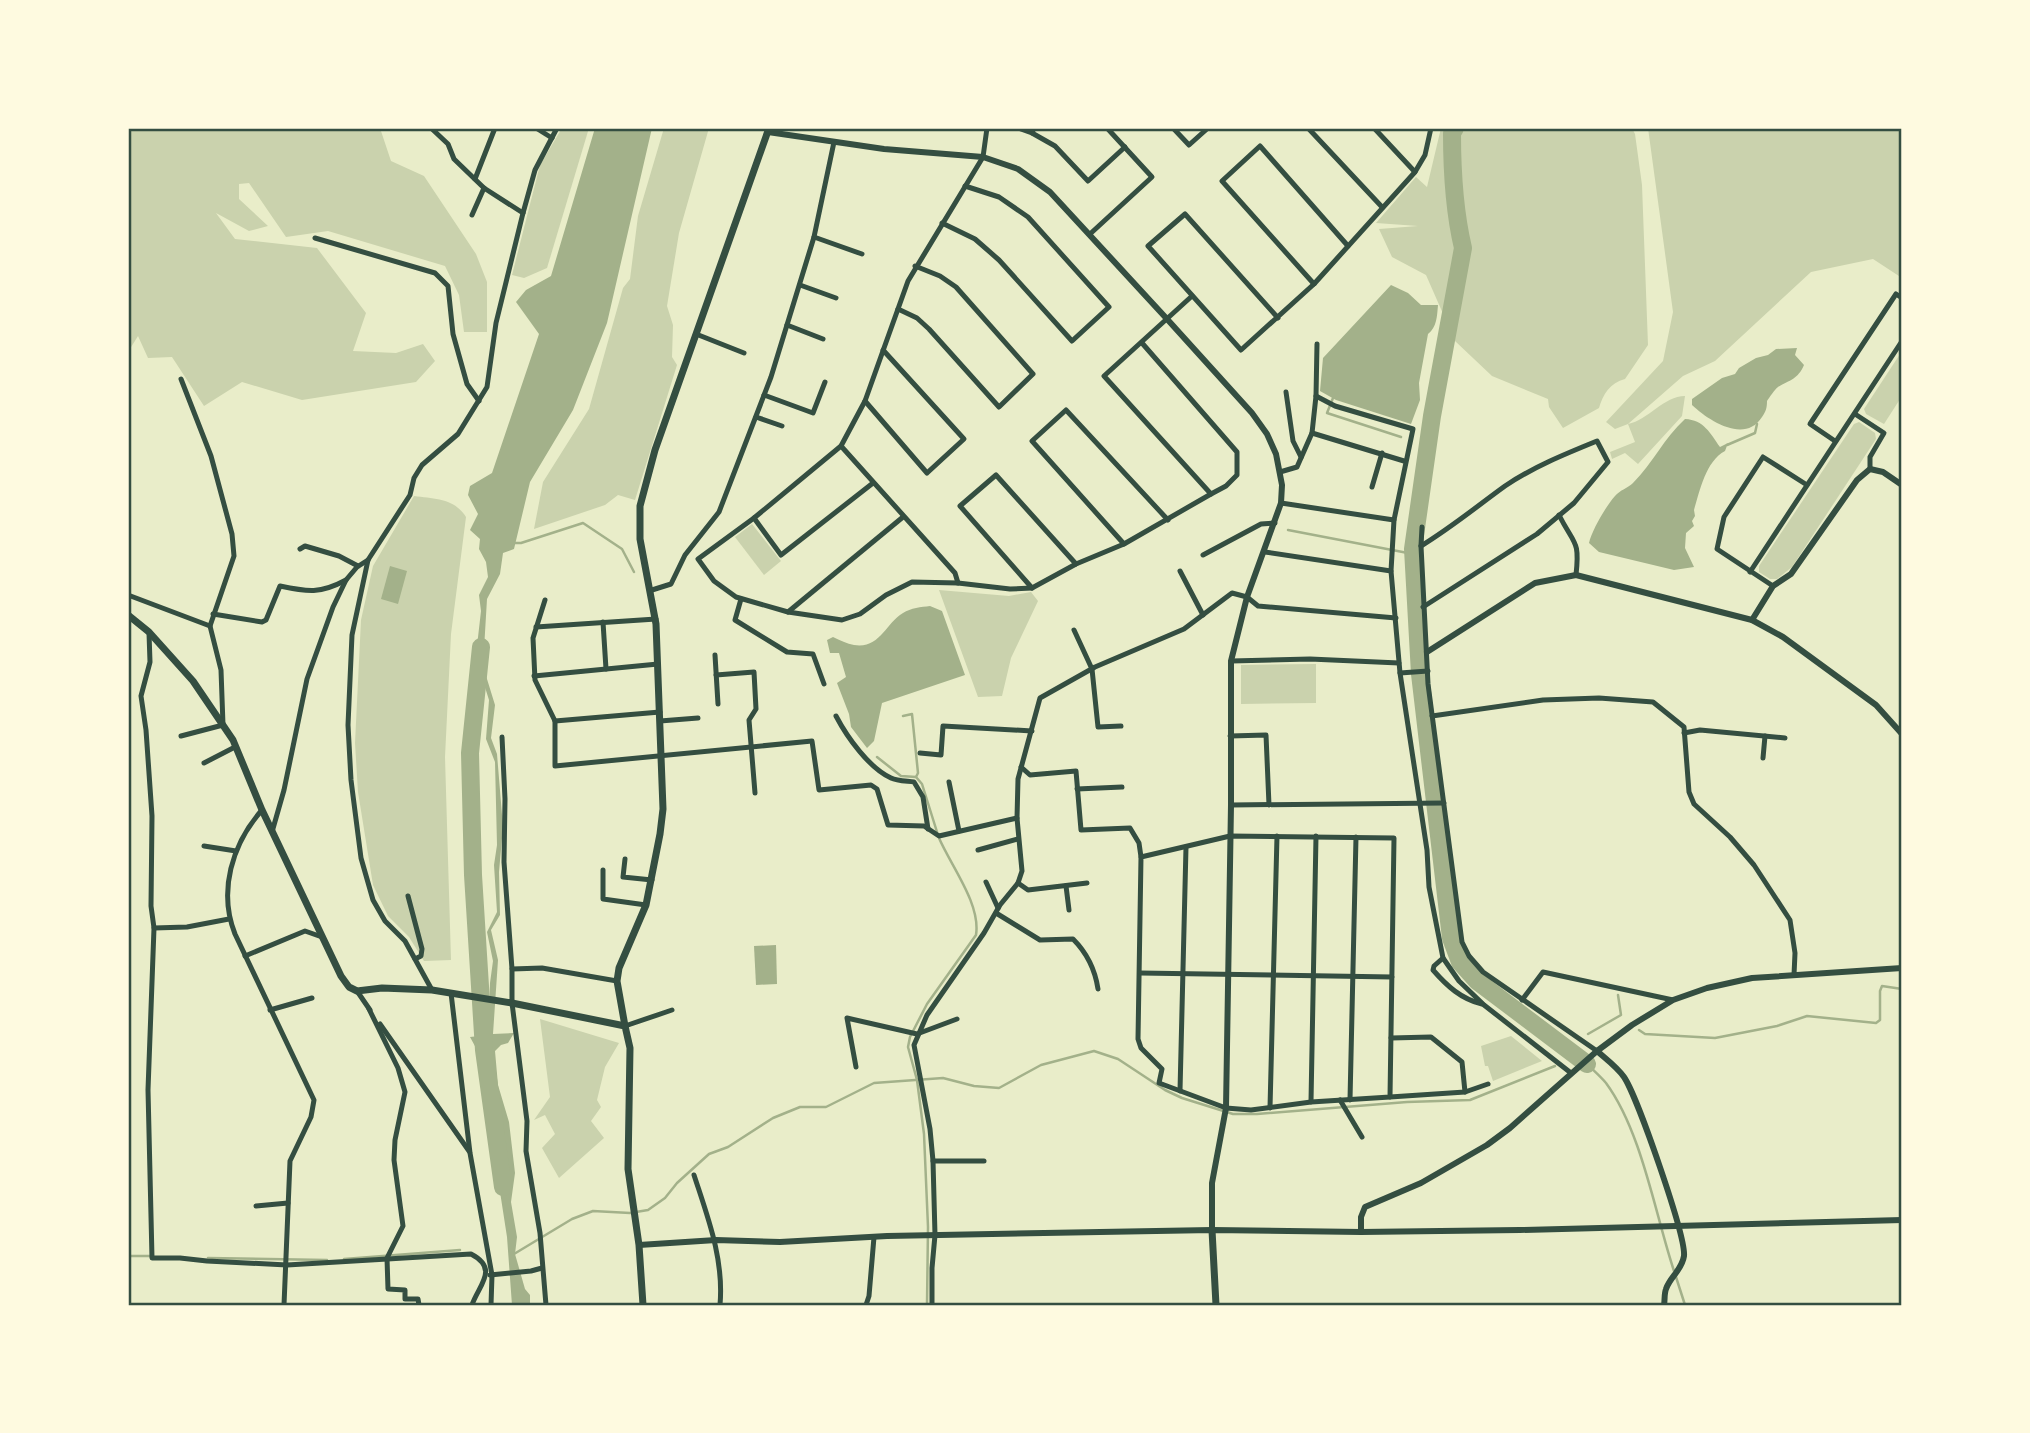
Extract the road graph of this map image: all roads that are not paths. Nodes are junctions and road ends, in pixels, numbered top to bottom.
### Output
1 (431, 128) edge
2 (495, 128) edge
3 (536, 128) edge
4 (557, 128) edge
5 (987, 128) edge
6 (1018, 128) edge
7 (1107, 128) edge
8 (1173, 128) edge
9 (1208, 128) edge
10 (1308, 128) edge
11 (1374, 128) edge
12 (1431, 128) edge
13 (769, 130) edge
14 (1033, 130) edge
15 (552, 138) junction
16 (834, 142) junction
17 (1125, 147) junction
18 (983, 157) junction
19 (1415, 172) junction
20 (475, 179) junction
21 (965, 186) junction
22 (484, 188) junction
23 (1382, 207) junction
24 (523, 213) junction
25 (472, 215) dead end
26 (942, 223) junction
27 (1090, 234) junction
28 (814, 237) junction
29 (315, 239) dead end
30 (1348, 246) junction
31 (862, 254) dead end
32 (915, 266) junction
33 (1314, 284) junction
34 (800, 285) junction
35 (1192, 296) junction
36 (836, 298) dead end
37 (1902, 298) edge
38 (898, 309) junction
39 (1278, 318) junction
40 (1167, 319) junction
41 (787, 325) junction
42 (696, 334) junction
43 (823, 339) dead end
44 (1902, 341) edge
45 (1142, 343) junction
46 (1317, 344) dead end
47 (883, 350) junction
48 (744, 353) dead end
49 (181, 379) dead end
50 (825, 382) dead end
51 (1286, 392) dead end
52 (764, 395) junction
53 (1316, 396) junction
54 (480, 401) junction
55 (865, 401) junction
56 (1855, 414) junction
57 (756, 417) junction
58 (782, 426) dead end
59 (1312, 433) junction
60 (1835, 442) junction
61 (841, 446) junction
62 (1382, 453) junction
63 (1301, 457) junction
64 (1405, 461) junction
65 (1870, 469) junction
66 (1280, 472) junction
67 (873, 483) junction
68 (1807, 485) junction
69 (1902, 485) edge
70 (1372, 487) dead end
71 (1211, 494) junction
72 (1281, 503) junction
73 (1559, 515) junction
74 (903, 517) junction
75 (754, 518) junction
76 (1168, 520) junction
77 (1394, 520) junction
78 (1275, 523) junction
79 (1422, 527) dead end
80 (1124, 544) junction
81 (1420, 546) junction
82 (300, 549) dead end
83 (1265, 552) junction
84 (1203, 555) dead end
85 (368, 560) junction
86 (1076, 565) junction
87 (358, 566) junction
88 (1180, 571) dead end
89 (1391, 572) junction
90 (1750, 572) junction
91 (1576, 575) junction
92 (346, 580) junction
93 (958, 583) junction
94 (1773, 586) junction
95 (1032, 588) junction
96 (652, 590) junction
97 (128, 595) edge
98 (1247, 597) junction
99 (741, 599) junction
100 (545, 600) dead end
101 (1423, 607) junction
102 (788, 612) junction
103 (212, 614) junction
104 (128, 615) edge
105 (1203, 615) junction
106 (1396, 618) junction
107 (656, 619) junction
108 (1752, 620) junction
109 (603, 622) junction
110 (210, 626) junction
111 (536, 627) junction
112 (1074, 631) dead end
113 (149, 632) junction
114 (1427, 652) junction
115 (715, 655) dead end
116 (1231, 661) junction
117 (1399, 663) junction
118 (658, 664) junction
119 (606, 669) junction
120 (1092, 669) junction
121 (1428, 671) junction
122 (1400, 673) junction
123 (716, 675) junction
124 (534, 676) junction
125 (824, 684) dead end
126 (718, 704) dead end
127 (660, 712) junction
128 (836, 716) dead end
129 (1432, 716) junction
130 (698, 718) dead end
131 (555, 721) junction
132 (660, 721) junction
133 (223, 725) junction
134 (1121, 726) dead end
135 (1031, 731) junction
136 (1685, 733) junction
137 (1902, 733) edge
138 (181, 736) dead end
139 (1230, 736) junction
140 (1765, 736) junction
141 (502, 737) dead end
142 (1785, 738) dead end
143 (235, 747) junction
144 (751, 747) junction
145 (920, 753) dead end
146 (662, 756) junction
147 (1763, 758) dead end
148 (204, 763) dead end
149 (1021, 767) junction
150 (949, 782) dead end
151 (1122, 787) dead end
152 (1077, 789) junction
153 (755, 793) dead end
154 (1444, 803) junction
155 (1231, 805) junction
156 (1269, 805) junction
157 (1419, 805) junction
158 (262, 810) junction
159 (1017, 818) junction
160 (928, 829) junction
161 (959, 831) junction
162 (272, 832) junction
163 (1230, 836) junction
164 (1276, 836) junction
165 (1316, 836) junction
166 (1356, 837) junction
167 (1018, 839) junction
168 (204, 845) dead end
169 (1186, 847) junction
170 (978, 850) dead end
171 (236, 852) junction
172 (1141, 857) junction
173 (625, 859) dead end
174 (603, 870) dead end
175 (652, 880) junction
176 (986, 882) dead end
177 (1018, 883) junction
178 (1087, 883) dead end
179 (1066, 886) junction
180 (408, 896) dead end
181 (646, 905) junction
182 (997, 910) junction
183 (1069, 910) dead end
184 (229, 919) junction
185 (154, 928) junction
186 (322, 937) junction
187 (245, 956) junction
188 (1443, 958) junction
189 (415, 959) junction
190 (1902, 968) edge
191 (512, 969) junction
192 (1140, 973) junction
193 (1184, 973) junction
194 (1228, 975) junction
195 (1794, 975) junction
196 (1274, 976) junction
197 (1315, 976) junction
198 (1353, 977) junction
199 (1392, 977) junction
200 (617, 981) junction
201 (1098, 989) dead end
202 (432, 990) junction
203 (357, 991) junction
204 (453, 994) junction
205 (312, 998) dead end
206 (1522, 1000) junction
207 (1673, 1000) junction
208 (512, 1003) junction
209 (1484, 1005) junction
210 (369, 1009) junction
211 (270, 1010) junction
212 (672, 1010) dead end
213 (837, 1016) dead end
214 (847, 1018) junction
215 (957, 1019) dead end
216 (625, 1026) junction
217 (917, 1034) junction
218 (1391, 1038) junction
219 (1597, 1051) junction
220 (856, 1067) dead end
221 (1573, 1072) junction
222 (1488, 1084) dead end
223 (1180, 1091) junction
224 (1465, 1092) junction
225 (1390, 1097) junction
226 (1340, 1100) junction
227 (1350, 1100) junction
228 (1311, 1102) junction
229 (1226, 1108) junction
230 (1270, 1108) junction
231 (1362, 1136) dead end
232 (470, 1153) junction
233 (933, 1161) junction
234 (984, 1161) dead end
235 (694, 1175) dead end
236 (288, 1203) junction
237 (256, 1206) dead end
238 (1902, 1220) edge
239 (1678, 1225) junction
240 (1212, 1230) junction
241 (1362, 1232) junction
242 (935, 1235) junction
243 (874, 1237) junction
244 (716, 1240) junction
245 (639, 1245) junction
246 (387, 1258) junction
247 (288, 1265) junction
248 (542, 1268) junction
249 (488, 1275) junction
250 (284, 1305) edge
251 (419, 1305) edge
252 (472, 1305) edge
253 (491, 1305) edge
254 (546, 1305) edge
255 (643, 1305) edge
256 (720, 1305) edge
257 (866, 1305) edge
258 (932, 1305) edge
259 (1216, 1305) edge
260 (1664, 1305) edge

1 - 20 street
2 - 20 street
3 - 15 street
4 - 15 street
5 - 18 street
6 - 14 street
7 - 17 street
8 - 9 street
10 - 23 street
11 - 19 street
12 - 19 street
13 - 16 street
13 - 42 main road
14 - 17 street
15 - 24 street
16 - 18 street
16 - 28 street
17 - 27 street
18 - 21 street
18 - 27 street
19 - 23 street
20 - 22 street
21 - 26 street
21 - 26 street
22 - 24 street
22 - 25 street
23 - 30 street
24 - 54 street
26 - 32 street
27 - 40 street
28 - 31 street
28 - 34 street
29 - 54 street
30 - 33 street
30 - 33 street
32 - 38 street
32 - 38 street
33 - 39 street
34 - 36 street
34 - 41 street
35 - 39 street
35 - 39 street
35 - 40 street
37 - 60 street
38 - 47 street
40 - 45 street
40 - 66 street
41 - 43 street
41 - 52 street
42 - 48 street
42 - 96 main road
44 - 56 street
45 - 71 street
45 - 71 street
46 - 53 street
47 - 55 street
47 - 55 street
49 - 103 street
50 - 52 street
51 - 63 street
52 - 57 street
53 - 59 street
53 - 64 street
54 - 85 street
55 - 61 street
56 - 60 street
56 - 65 street
57 - 58 street
57 - 96 street
59 - 62 street
59 - 63 street
60 - 68 street
61 - 67 street
61 - 75 street
62 - 64 street
62 - 70 street
63 - 66 street
64 - 77 street
65 - 69 street
65 - 94 street
66 - 72 street
67 - 74 street
67 - 75 street
68 - 90 street
68 - 90 street
71 - 76 street
72 - 77 street
72 - 78 street
73 - 81 street
73 - 91 street
73 - 101 street
74 - 93 street
74 - 102 street
75 - 99 street
76 - 80 street
76 - 80 street
77 - 89 street
78 - 83 street
78 - 84 street
79 - 81 street
80 - 86 street
81 - 101 street
82 - 87 street
83 - 89 street
83 - 98 street
85 - 87 street
85 - 189 street
86 - 95 street
86 - 95 street
87 - 92 street
88 - 105 street
89 - 106 street
90 - 94 street
91 - 108 street
91 - 114 street
92 - 103 street
92 - 162 street
93 - 95 street
93 - 102 street
94 - 108 street
96 - 107 main road
97 - 110 street
98 - 105 street
98 - 106 street
98 - 116 street
99 - 102 street
99 - 125 street
100 - 111 street
101 - 114 street
103 - 110 street
104 - 113 main road
105 - 120 street
106 - 117 street
107 - 109 street
107 - 118 main road
108 - 137 street
109 - 111 street
109 - 119 street
110 - 133 street
111 - 124 street
112 - 120 street
113 - 133 main road
113 - 185 street
114 - 121 street
115 - 123 street
116 - 117 street
116 - 139 street
117 - 122 street
118 - 119 street
118 - 127 main road
119 - 124 street
120 - 134 street
120 - 135 street
121 - 122 street
121 - 129 street
122 - 157 street
123 - 126 street
123 - 144 street
124 - 131 street
127 - 131 street
127 - 132 main road
128 - 160 street
129 - 136 street
129 - 154 street
130 - 132 street
131 - 146 street
132 - 146 main road
133 - 138 street
133 - 143 main road
135 - 145 street
135 - 149 street
136 - 140 street
136 - 195 street
139 - 155 street
139 - 156 street
140 - 142 street
140 - 147 street
141 - 191 street
143 - 148 street
143 - 158 main road
144 - 146 street
144 - 153 street
144 - 160 street
146 - 175 main road
149 - 152 street
149 - 159 street
150 - 161 street
151 - 152 street
152 - 172 street
154 - 157 street
154 - 206 street
155 - 156 street
155 - 163 street
156 - 157 street
157 - 188 street
158 - 162 main road
158 - 171 street
159 - 161 street
159 - 167 street
160 - 161 street
162 - 186 main road
163 - 164 street
163 - 169 street
163 - 194 street
164 - 165 street
164 - 196 street
165 - 166 street
165 - 197 street
166 - 198 street
166 - 199 street
167 - 170 street
167 - 177 street
168 - 171 street
169 - 172 street
169 - 193 street
171 - 184 street
172 - 192 street
173 - 175 street
174 - 181 street
175 - 181 main road
176 - 182 street
177 - 179 street
177 - 182 street
178 - 179 street
179 - 183 street
180 - 189 street
181 - 200 main road
182 - 201 street
182 - 217 street
184 - 185 street
184 - 187 street
185 - 247 street
186 - 187 street
186 - 203 main road
187 - 211 street
188 - 209 street
188 - 209 street
189 - 202 street
190 - 195 street
191 - 200 street
191 - 208 street
192 - 193 street
192 - 223 street
193 - 194 street
193 - 223 street
194 - 196 street
194 - 229 street
195 - 207 street
196 - 197 street
196 - 230 street
197 - 198 street
197 - 228 street
198 - 199 street
198 - 227 street
199 - 218 street
200 - 216 main road
202 - 203 main road
202 - 204 main road
203 - 210 street
204 - 208 main road
204 - 232 street
205 - 211 street
206 - 207 street
206 - 219 street
207 - 219 street
208 - 216 main road
208 - 248 street
209 - 221 street
210 - 232 street
210 - 246 street
211 - 236 street
212 - 216 street
213 - 214 street
214 - 217 street
214 - 220 street
215 - 217 street
216 - 245 main road
217 - 233 street
218 - 224 street
218 - 225 street
219 - 221 street
219 - 239 street
221 - 241 street
222 - 224 street
223 - 229 street
224 - 225 street
225 - 227 street
226 - 227 street
226 - 228 street
226 - 231 street
228 - 230 street
229 - 230 street
229 - 240 street
232 - 249 street
233 - 234 street
233 - 242 street
235 - 244 street
236 - 237 street
236 - 247 street
238 - 239 street
239 - 241 street
239 - 260 street
240 - 241 street
240 - 242 street
240 - 259 main road
242 - 243 street
242 - 258 street
243 - 244 street
243 - 257 street
244 - 245 street
244 - 256 street
245 - 255 main road
246 - 247 street
246 - 249 street
246 - 251 street
247 - 250 street
248 - 249 street
248 - 254 street
249 - 252 street
249 - 253 street

